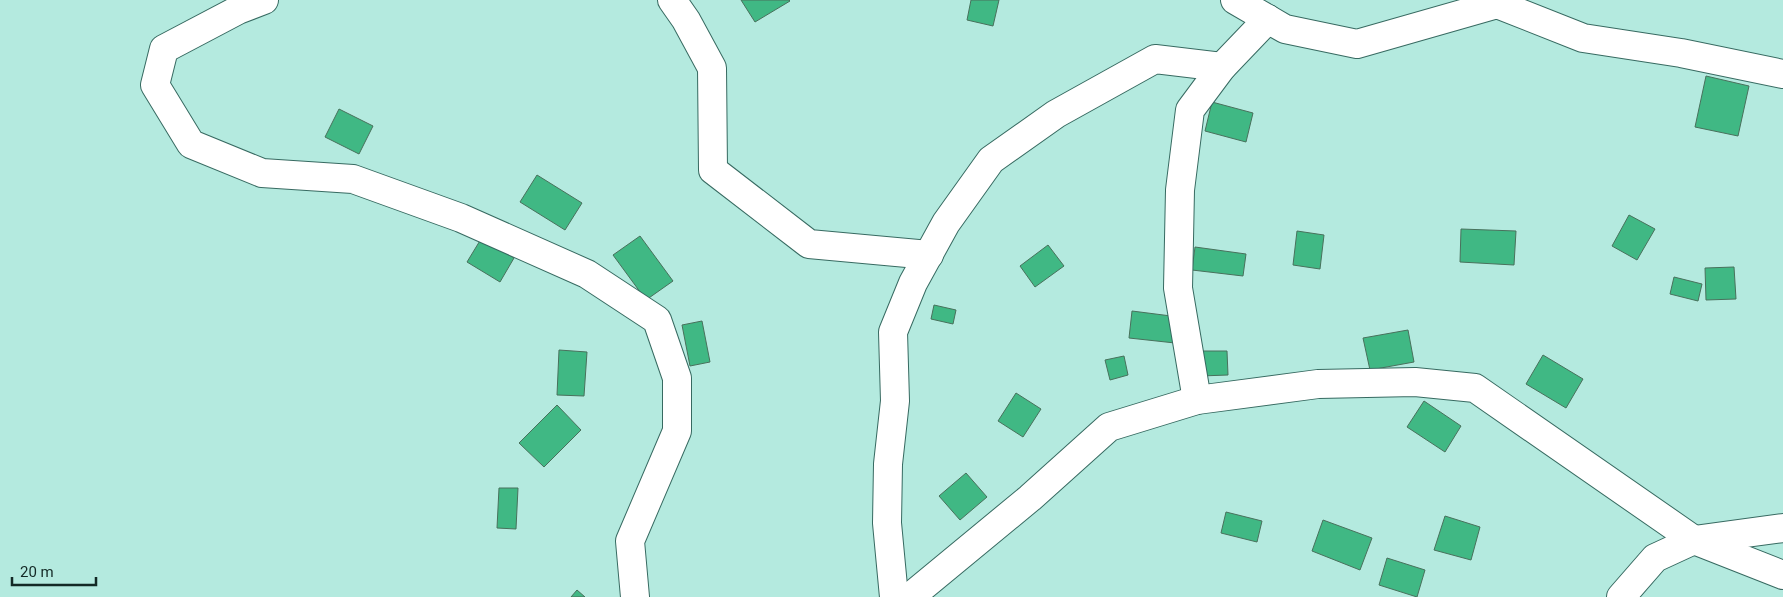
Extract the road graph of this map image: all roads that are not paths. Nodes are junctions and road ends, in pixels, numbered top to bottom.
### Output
1 (264, 0) edge
2 (672, 0) edge
3 (1235, 0) edge
4 (1268, 19) junction
5 (1222, 67) junction
6 (1783, 74) edge
7 (928, 255) junction
8 (1197, 400) junction
9 (1783, 528) edge
10 (1694, 540) junction
11 (1783, 576) edge
12 (635, 597) edge
13 (894, 597) edge
14 (910, 597) edge
15 (1621, 597) edge

1 - 12 street
2 - 7 street
3 - 4 street
4 - 5 street
4 - 6 street
5 - 7 street
5 - 8 street
7 - 13 street
8 - 10 street
8 - 14 street
9 - 10 street
10 - 11 street
10 - 15 street

